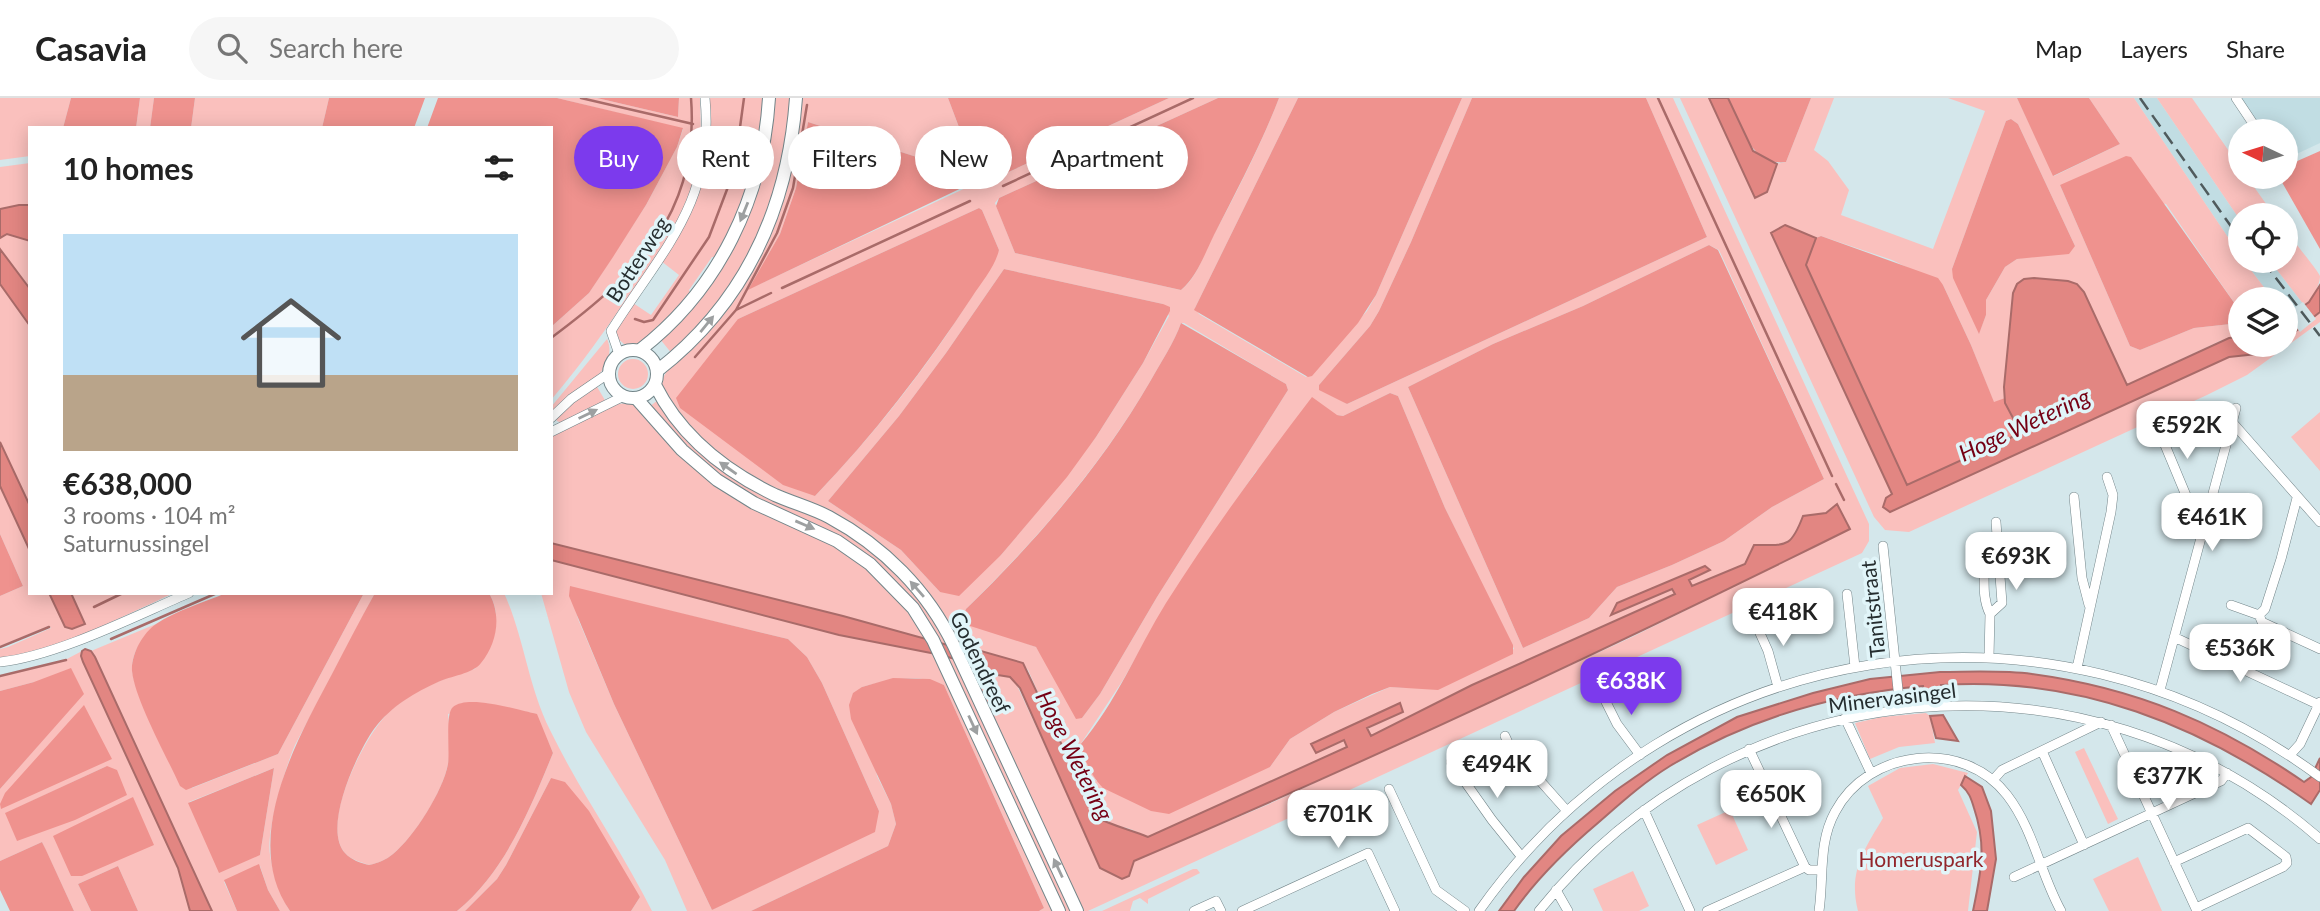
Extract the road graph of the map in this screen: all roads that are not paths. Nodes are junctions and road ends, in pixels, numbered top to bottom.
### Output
1 (705, 98) edge
2 (769, 98) edge
3 (796, 98) edge
4 (2236, 98) edge
5 (2250, 119) edge
6 (640, 350) junction
7 (619, 355) junction
8 (657, 371) junction
9 (609, 373) junction
10 (655, 385) junction
11 (630, 397) junction
12 (2236, 408) dead end
13 (553, 416) edge
14 (2155, 421) dead end
15 (2232, 422) junction
16 (553, 431) edge
17 (2107, 477) dead end
18 (2074, 497) dead end
19 (2297, 498) junction
20 (2207, 516) junction
21 (1996, 522) dead end
22 (2320, 522) edge
23 (1979, 539) dead end
24 (1883, 547) dead end
25 (1847, 594) dead end
26 (184, 595) edge
27 (2231, 605) dead end
28 (2090, 606) junction
29 (1990, 614) junction
30 (2259, 615) junction
31 (1754, 620) dead end
32 (2174, 637) junction
33 (2320, 649) edge
34 (1989, 657) junction
35 (0, 662) edge
36 (1895, 666) junction
37 (1855, 667) junction
38 (2077, 668) junction
39 (1778, 687) junction
40 (2160, 690) junction
41 (1601, 692) dead end
42 (2319, 703) edge
43 (1900, 705) junction
44 (1845, 718) junction
45 (2106, 724) junction
46 (1505, 736) dead end
47 (1749, 750) junction
48 (2042, 751) junction
49 (1640, 755) junction
50 (2290, 755) junction
51 (1451, 762) dead end
52 (1871, 773) junction
53 (2227, 773) junction
54 (2320, 777) edge
55 (1993, 780) junction
56 (1389, 789) dead end
57 (1644, 810) junction
58 (1567, 811) junction
59 (2152, 814) junction
60 (2320, 839) edge
61 (2084, 845) junction
62 (1521, 856) junction
63 (2174, 862) junction
64 (2041, 863) junction
65 (1805, 867) junction
66 (1821, 870) junction
67 (2014, 877) dead end
68 (1556, 890) junction
69 (2197, 909) edge
70 (1059, 911) edge
71 (1077, 911) edge
72 (1194, 911) edge
73 (1221, 911) edge
74 (1242, 911) edge
75 (1395, 911) edge
76 (1465, 911) edge
77 (1479, 911) edge
78 (1539, 911) edge
79 (1568, 911) edge
80 (1690, 911) edge
81 (1707, 911) edge
82 (1819, 911) edge
83 (2061, 911) edge

1 - 7 street, Botterweg
2 -> 6 main road
8 -> 3 main road
4 - 5 street
6 - 7 main road
6 - 8 main road
7 - 9 main road
8 - 10 main road
9 - 11 main road
9 - 13 street
10 - 11 main road
71 -> 10 main road, Godendreef
16 -> 11 street
11 -> 70 main road, Godendreef
12 - 15 street
14 - 20 street
15 - 19 street
15 - 20 street
17 - 28 street
18 - 28 street
19 - 22 street
19 - 30 street
20 - 32 street
21 - 29 street
23 - 29 street
24 - 36 street, Tanitstraat
25 - 37 street
26 - 35 street
27 - 30 street
28 - 38 street
29 - 34 street
30 - 33 street
31 - 39 street
32 - 40 street
32 - 42 street
34 - 36 street
34 - 38 street
36 - 37 street
36 - 43 street, Tanitstraat
37 - 39 street
38 - 40 street
39 - 49 street
40 - 50 street
41 - 49 street
42 - 50 street
43 - 44 street, Minervasingel
43 - 45 street, Minervasingel
44 - 47 street, Minervasingel
44 - 52 street
45 - 48 street
45 - 53 street, Minervasingel
45 - 59 street
46 - 58 street
47 - 57 street, Minervasingel
47 - 65 street
48 - 55 street
48 - 61 street
49 - 58 street
50 - 54 street
51 - 62 street
52 - 55 street
52 - 66 street
53 - 59 street
53 - 60 street, Minervasingel
55 - 64 street
56 - 76 street
57 - 68 street, Minervasingel
57 - 80 street
58 - 62 street
59 - 61 street
59 - 63 street
61 - 64 street
62 - 77 street
63 - 69 street
63 - 69 street
64 - 67 street
64 - 83 street
65 - 66 street
65 - 81 street
66 - 82 street
68 - 78 street, Minervasingel
68 - 79 street
72 - 73 street
74 - 75 street

